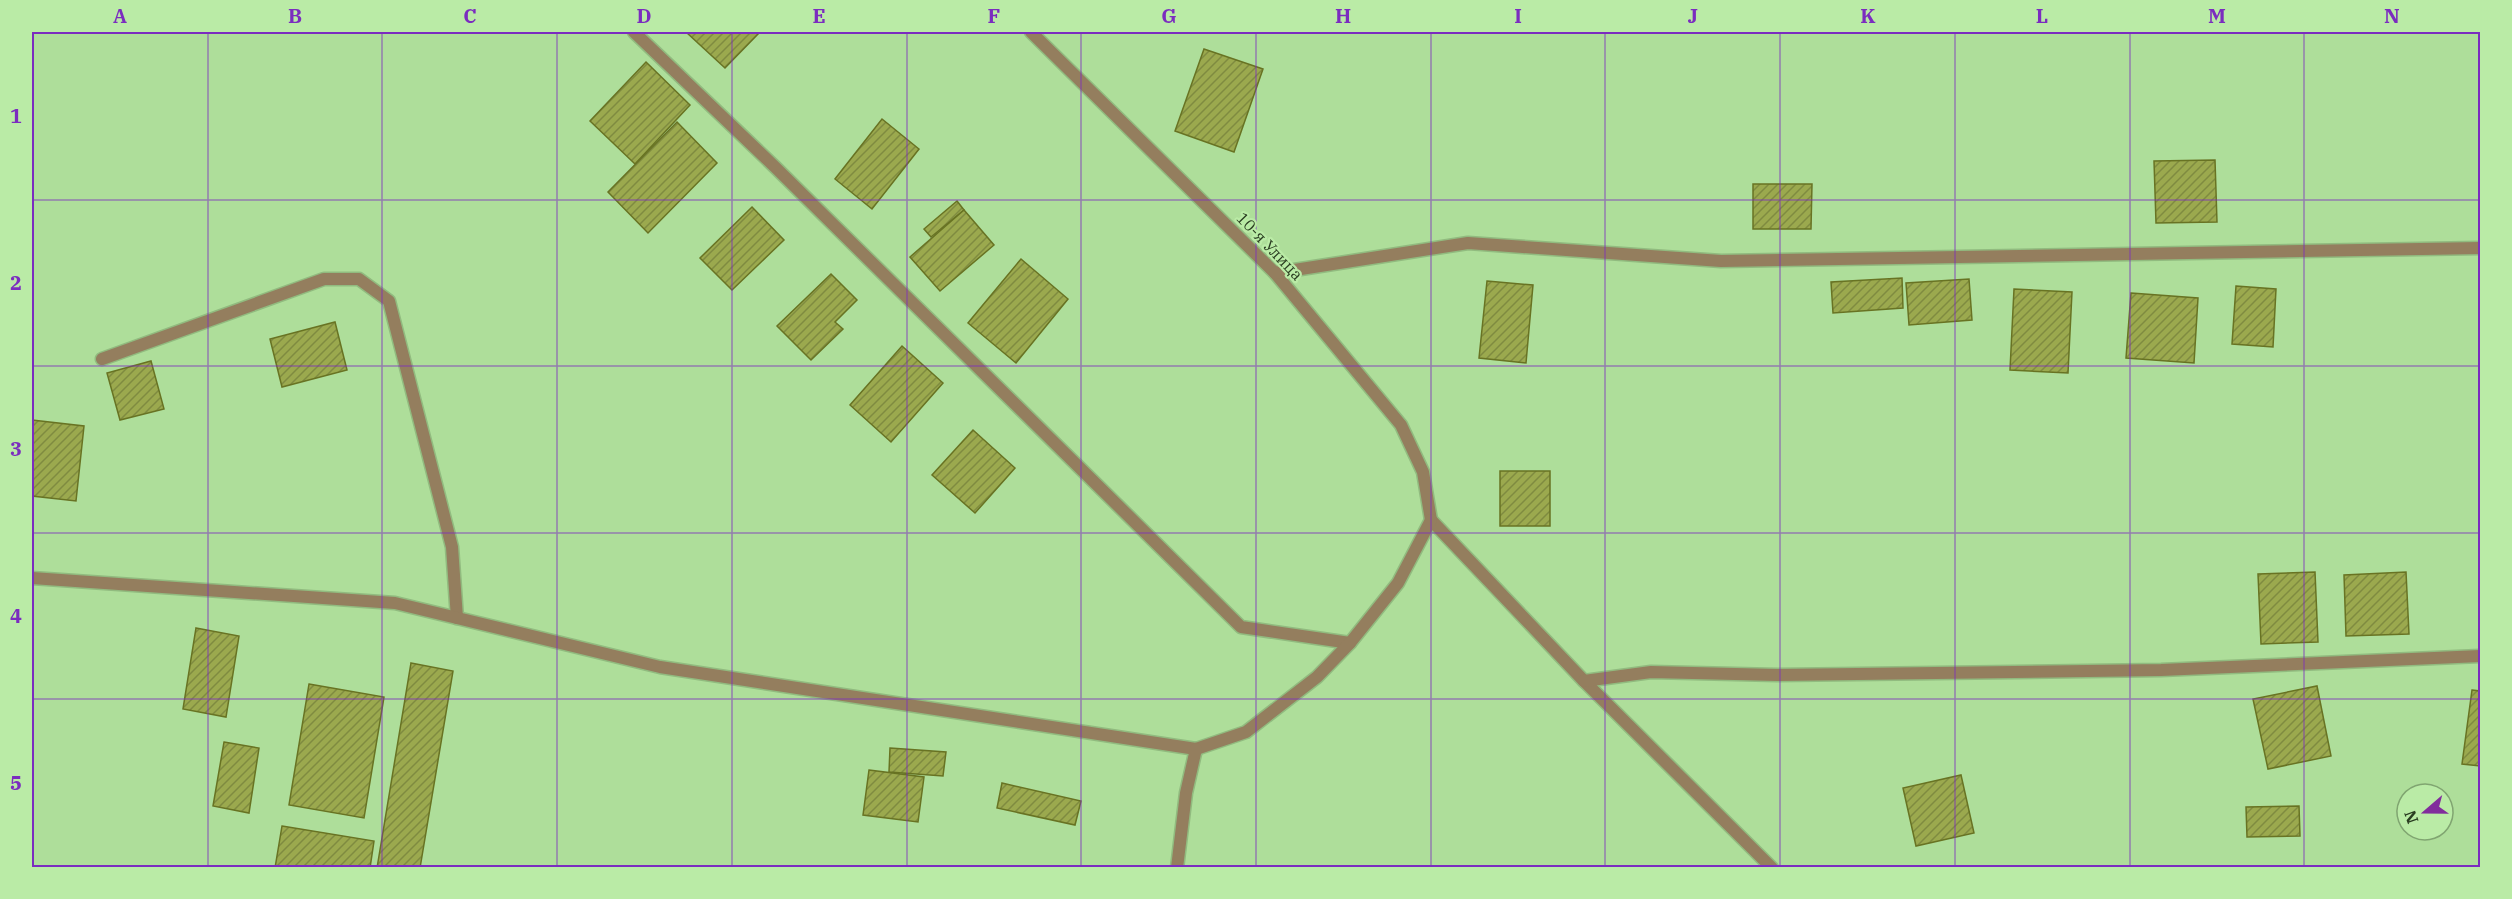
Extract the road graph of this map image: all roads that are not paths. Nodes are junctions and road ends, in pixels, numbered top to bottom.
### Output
1 (634, 32) edge
2 (1031, 32) edge
3 (2481, 249) edge
4 (1275, 273) junction
5 (102, 358) dead end
6 (1431, 520) junction
7 (32, 578) edge
8 (457, 618) junction
9 (1350, 643) junction
10 (2481, 656) edge
11 (1584, 681) junction
12 (1196, 749) junction
13 (1177, 867) edge
14 (1772, 867) edge

1 - 9 street
2 - 4 street, 10-я Улица
3 - 4 street
4 - 6 street, 10-я Улица
5 - 8 street
6 - 9 street
6 - 11 street
7 - 8 street
8 - 12 street
9 - 12 street
10 - 11 street
11 - 14 street
12 - 13 street

